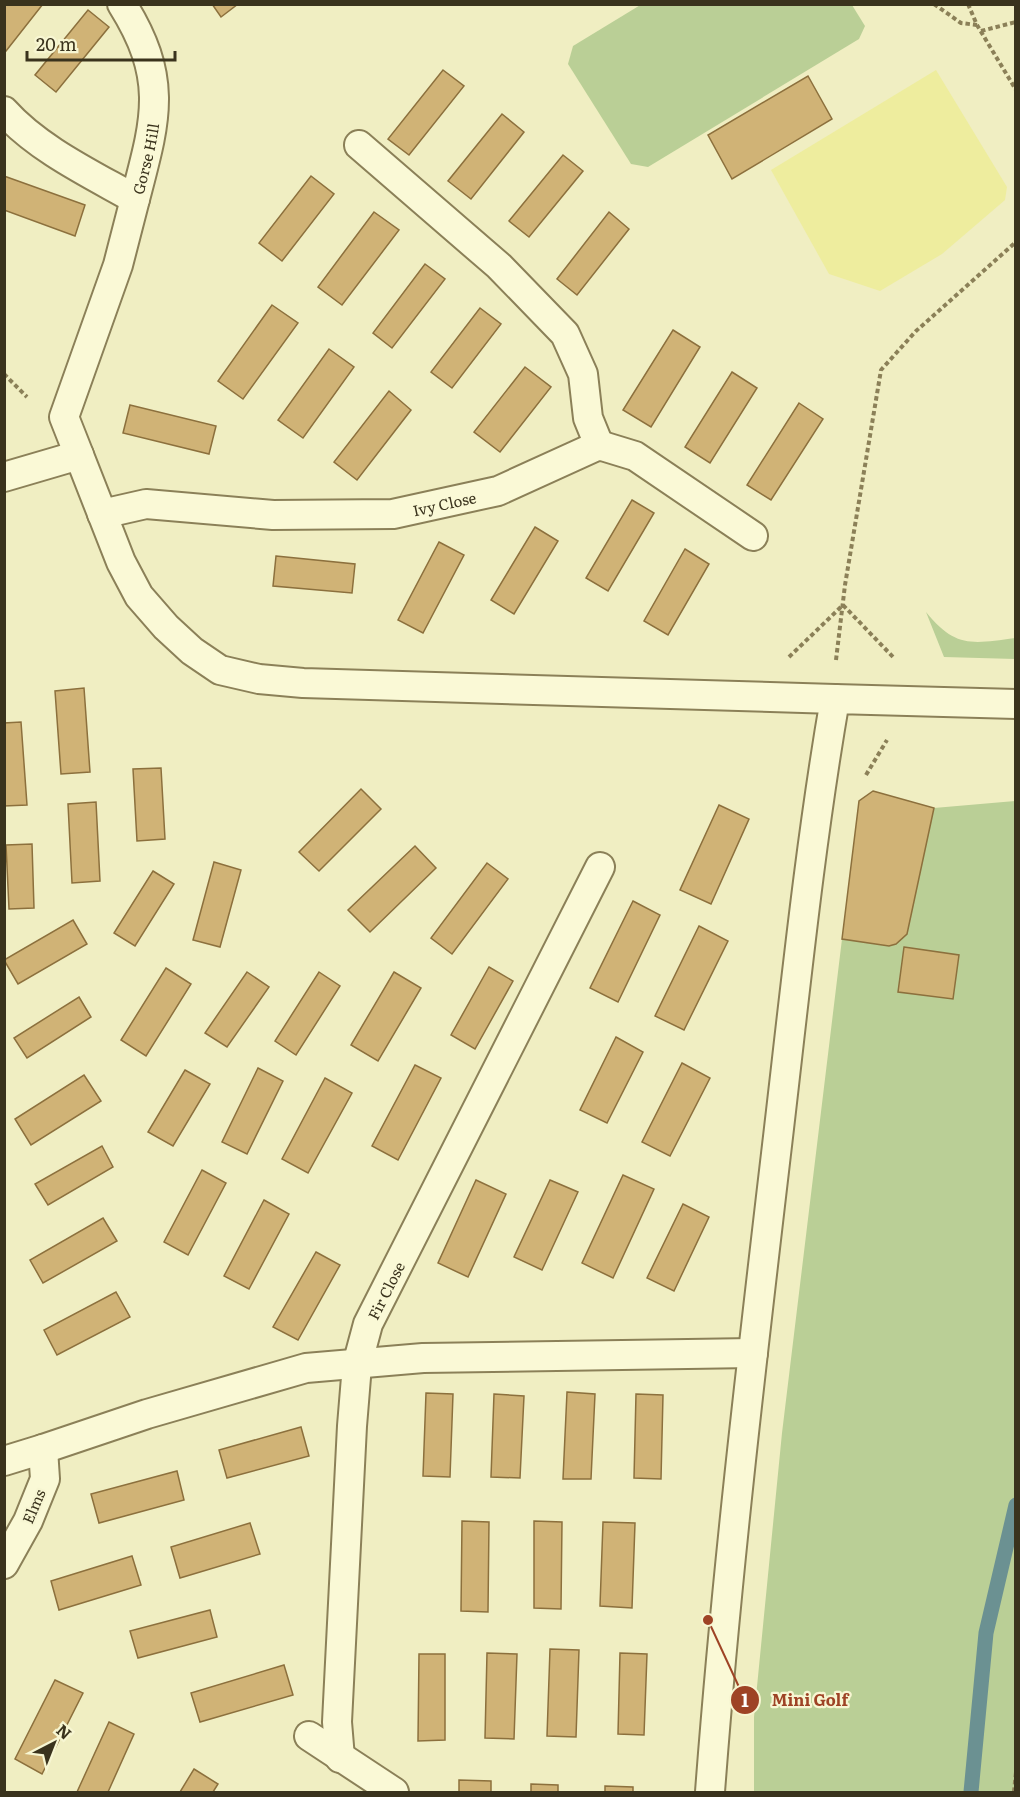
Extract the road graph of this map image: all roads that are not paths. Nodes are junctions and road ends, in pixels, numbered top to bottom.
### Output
1 (122, 4) edge
2 (4, 111) edge
3 (359, 146) dead end
4 (135, 199) junction
5 (599, 445) junction
6 (79, 455) junction
7 (4, 477) edge
8 (102, 514) junction
9 (753, 536) dead end
10 (835, 699) junction
11 (1016, 704) edge
12 (600, 867) dead end
13 (753, 1353) junction
14 (357, 1365) junction
15 (43, 1449) junction
16 (4, 1461) edge
17 (4, 1564) edge
18 (309, 1736) dead end
19 (340, 1758) junction
20 (394, 1792) edge
21 (710, 1792) edge

1 - 4 lane, Gorse Hill
2 - 4 lane, Gorse Hill
3 - 5 lane
4 - 6 lane
5 - 8 lane, Ivy Close
5 - 9 lane
6 - 7 lane
6 - 8 lane
8 - 10 lane
10 - 11 lane
10 - 13 lane
12 - 14 lane, Fir Close
13 - 14 lane
13 - 21 lane
14 - 15 lane
14 - 19 lane, Fir Close
15 - 16 lane
15 - 17 lane, Elms
18 - 19 lane
19 - 20 lane

